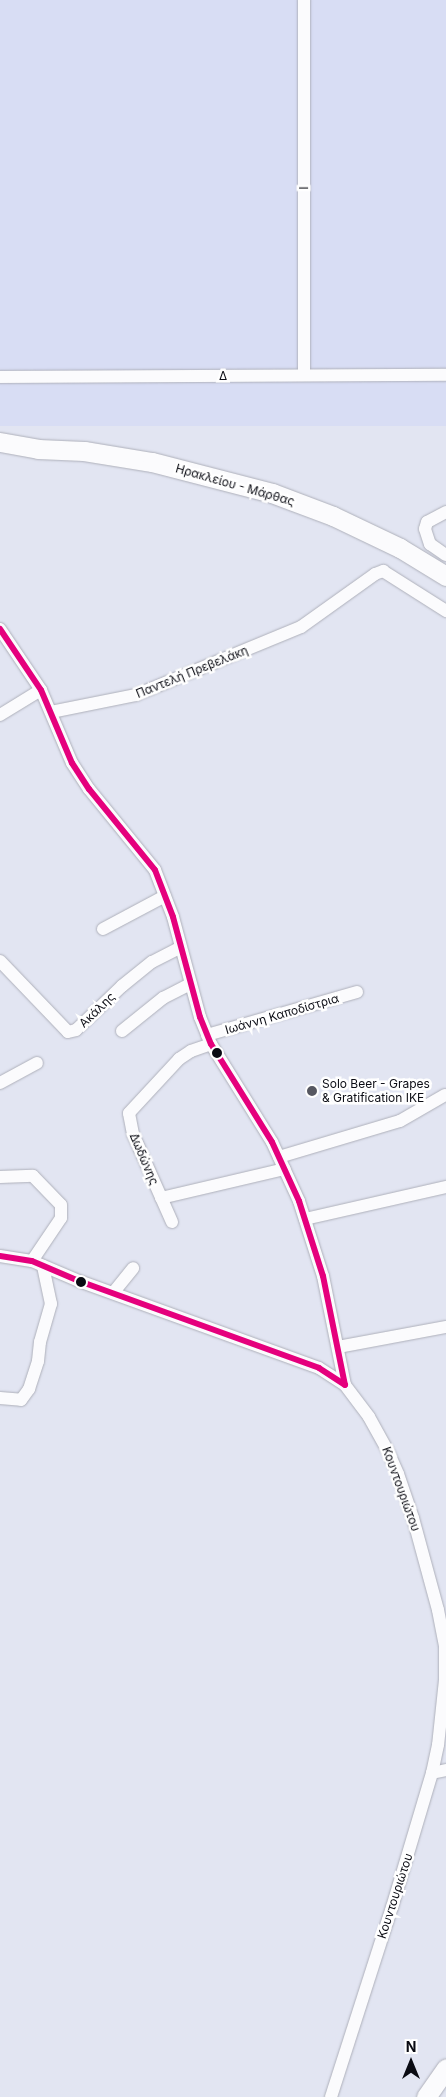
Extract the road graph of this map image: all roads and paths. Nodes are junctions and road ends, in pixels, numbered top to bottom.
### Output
1 (304, 0) edge
2 (446, 374) edge
3 (304, 376) junction
4 (0, 377) edge
5 (0, 442) edge
6 (38, 449) junction
7 (0, 456) edge
8 (446, 512) edge
9 (446, 555) edge
10 (446, 576) edge
11 (446, 610) edge
12 (1, 634) edge
13 (41, 690) junction
14 (51, 712) junction
15 (0, 715) edge
16 (165, 896) junction
17 (104, 930) dead end
18 (180, 948) junction
19 (0, 961) edge
20 (191, 984) junction
21 (357, 992) dead end
22 (122, 1031) dead end
23 (209, 1040) junction
24 (37, 1063) dead end
25 (0, 1083) edge
26 (445, 1095) edge
27 (279, 1157) junction
28 (285, 1169) junction
29 (0, 1177) edge
30 (446, 1187) edge
31 (161, 1198) junction
32 (304, 1219) junction
33 (172, 1222) dead end
34 (0, 1256) edge
35 (38, 1263) junction
36 (133, 1268) dead end
37 (112, 1293) junction
38 (446, 1327) edge
39 (338, 1347) junction
40 (346, 1385) junction
41 (0, 1398) edge
42 (446, 1770) edge
43 (432, 1773) junction
44 (446, 2068) edge
45 (331, 2097) edge
46 (426, 2097) edge

1 - 3 street, Ι
2 - 3 street, Δ
3 - 4 street, Δ
5 - 6 main road, Ηρακλείου - Μάρθας
6 - 7 main road, Ηρακλείου - Μάρθας
6 - 10 main road, Ηρακλείου - Μάρθας
8 - 9 street
11 - 14 street, Παντελή Πρεβελάκη
12 - 13 street, Κουντουριώτου
13 - 14 street, Κουντουριώτου
13 - 15 street
14 - 16 street, Κουντουριώτου
16 - 17 street
16 - 18 street, Κουντουριώτου
18 - 19 street, Ακάλης
18 - 20 street, Κουντουριώτου
20 - 22 street
20 - 23 street, Κουντουριώτου
21 - 23 street, Ιωάννη Καποδίστρια
23 - 27 street, Κουντουριώτου
23 - 31 street, Δωδώνης
24 - 25 street
26 - 27 street
27 - 28 street, Κουντουριώτου
28 - 31 street
28 - 32 street, Κουντουριώτου
29 - 35 street
30 - 32 street
31 - 33 street, Δωδώνης
32 - 39 street, Κουντουριώτου
34 - 35 street
35 - 37 street
35 - 41 street
36 - 37 street
37 - 40 street
38 - 39 street
39 - 40 street, Κουντουριώτου
40 - 43 street, Κουντουριώτου
42 - 43 street
43 - 45 street, Κουντουριώτου
44 - 46 main road

